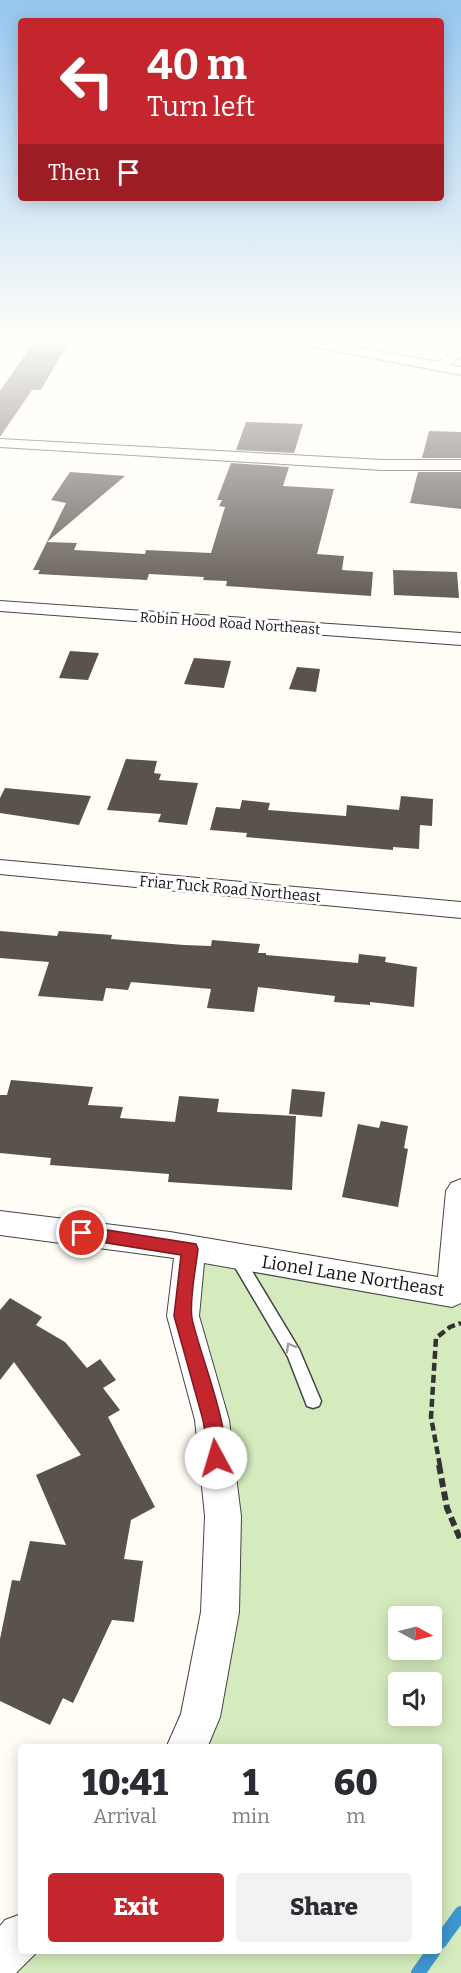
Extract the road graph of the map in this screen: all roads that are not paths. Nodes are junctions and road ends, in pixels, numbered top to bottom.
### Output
1 (0, 443) edge
2 (461, 465) edge
3 (0, 606) edge
4 (461, 639) edge
5 (0, 867) edge
6 (461, 910) edge
7 (461, 1191) edge
8 (0, 1223) edge
9 (190, 1249) junction
10 (236, 1257) junction
11 (313, 1401) dead end
12 (188, 1744) edge
13 (18, 1939) edge
14 (0, 1958) edge

1 - 2 street
3 - 4 street, Robin Hood Road Northeast
5 - 6 street, Friar Tuck Road Northeast
7 - 10 street, Lionel Lane Northeast
8 - 9 street, Lionel Lane Northeast
9 - 10 street, Lionel Lane Northeast
9 - 12 street
11 -> 10 lane
13 - 14 street

